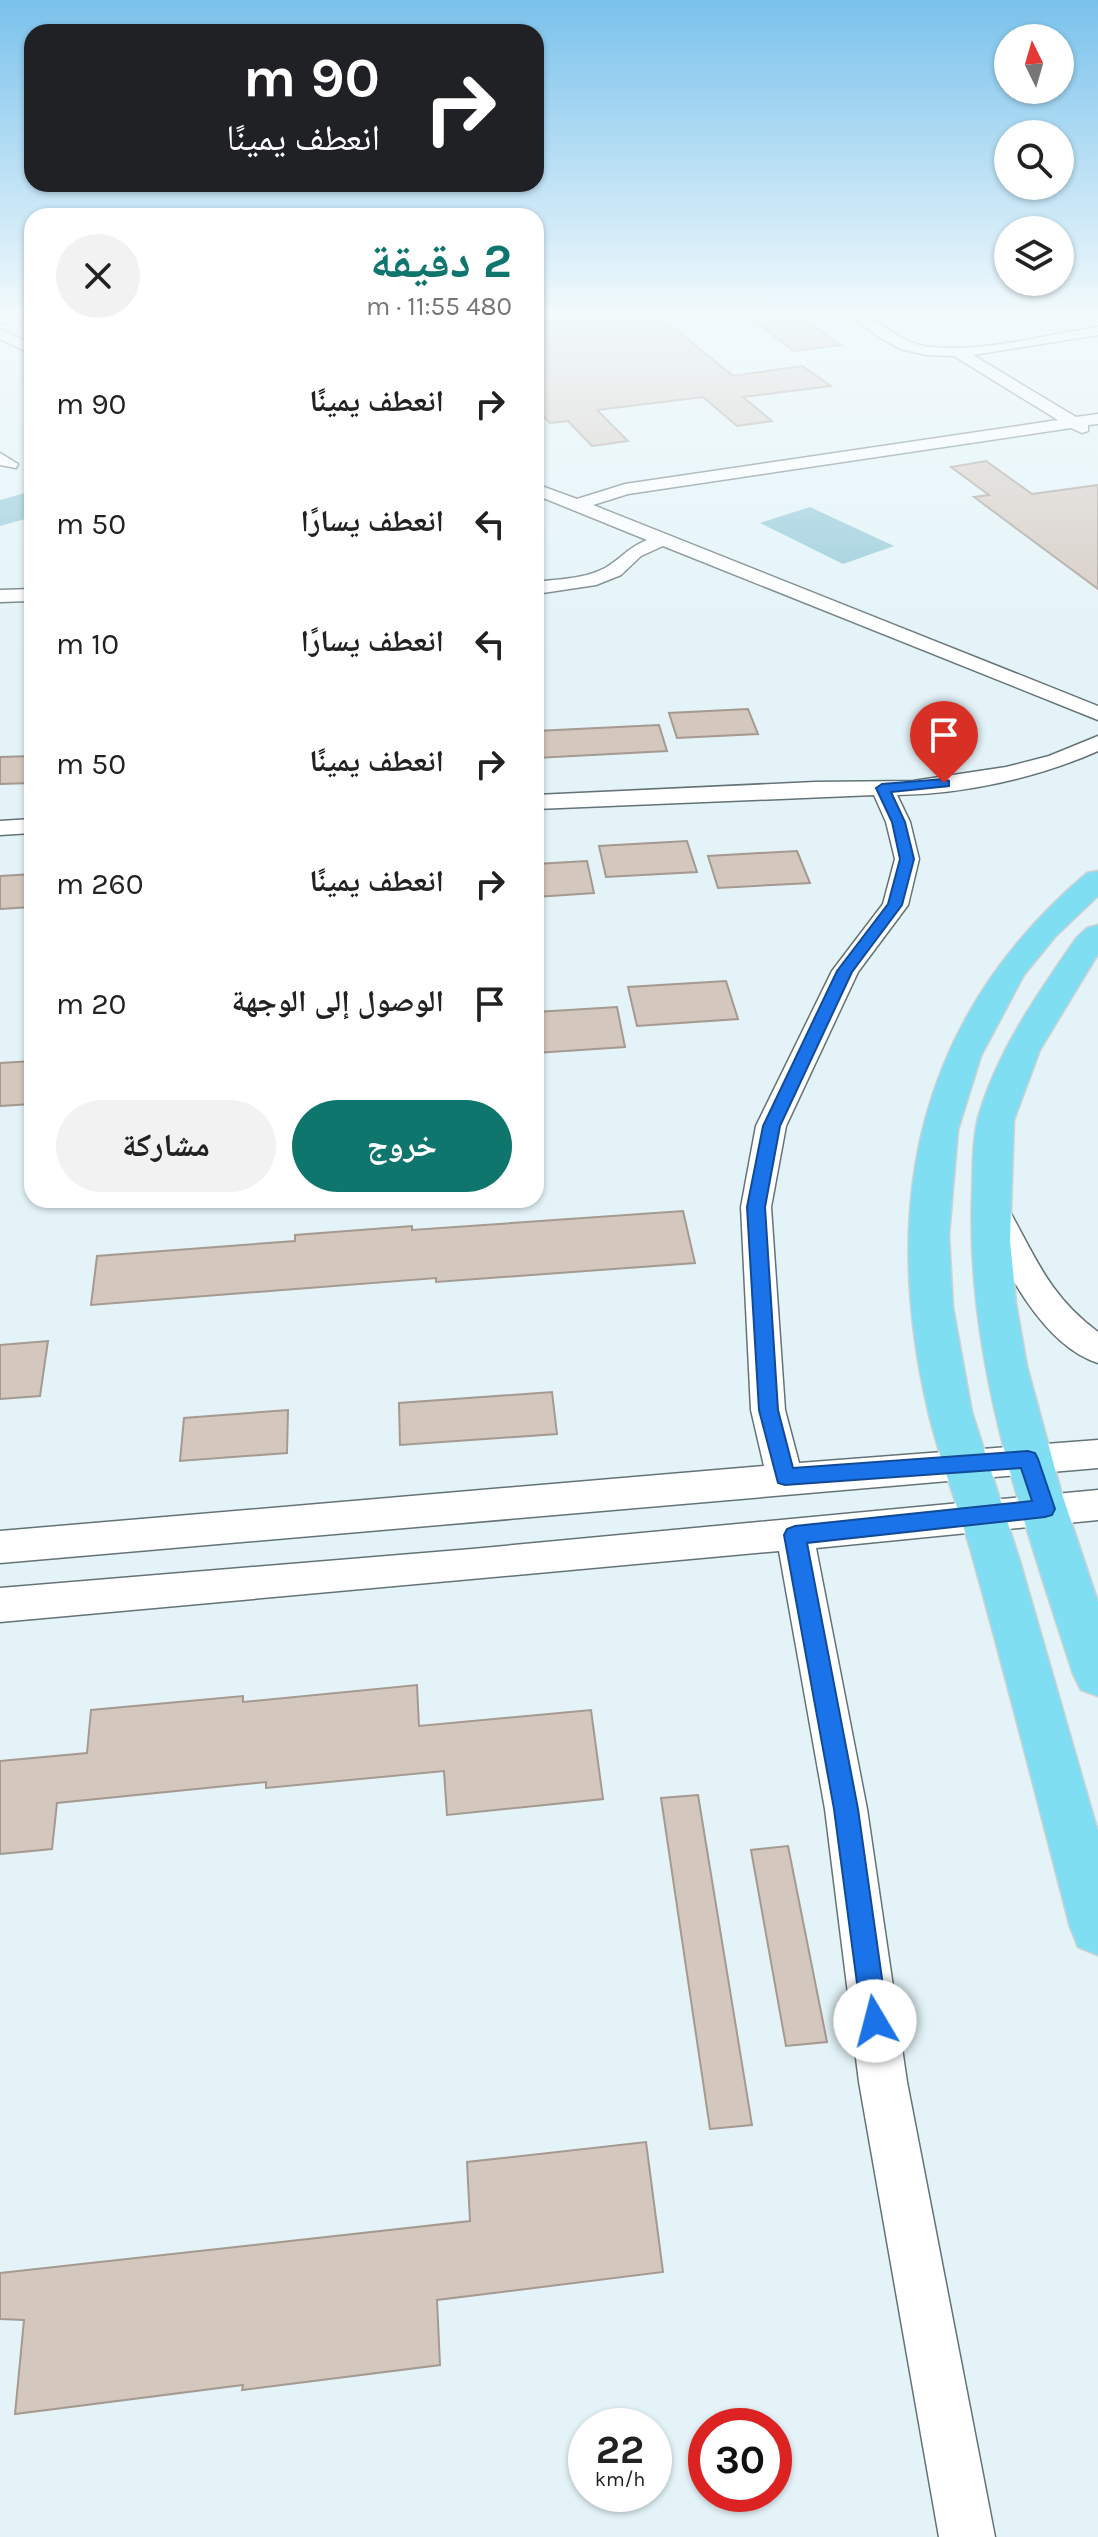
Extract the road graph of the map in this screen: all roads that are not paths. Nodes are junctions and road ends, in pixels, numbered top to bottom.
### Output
1 (1057, 430) edge
2 (1062, 430) edge
3 (544, 492) edge
4 (576, 505) junction
5 (605, 516) junction
6 (663, 540) junction
7 (544, 587) edge
8 (24, 595) edge
9 (0, 596) edge
10 (1034, 689) junction
11 (1098, 714) edge
12 (1098, 728) edge
13 (1098, 743) edge
14 (882, 788) junction
15 (544, 802) edge
16 (24, 826) edge
17 (0, 828) edge
18 (1098, 880) edge
19 (1098, 935) edge
20 (989, 1201) junction
21 (1098, 1350) edge
22 (1098, 1454) edge
23 (1028, 1459) junction
24 (967, 1465) junction
25 (785, 1477) junction
26 (1098, 1505) edge
27 (1045, 1509) junction
28 (984, 1514) junction
29 (795, 1535) junction
30 (0, 1547) edge
31 (0, 1605) edge
32 (1098, 1674) edge
33 (1098, 1927) edge
34 (967, 2537) edge

1 - 4 street
2 - 5 street
3 - 4 street
4 - 5 street
5 - 6 street
6 - 7 street
6 - 10 street
8 - 9 street
10 - 11 street
10 - 12 street
13 - 14 street
14 - 15 street
14 - 25 street
16 - 17 street
18 - 24 main road
19 - 20 main road
20 - 21 street
20 - 23 main road
22 - 23 street
23 - 24 street
23 - 27 main road
24 - 25 street
24 - 28 main road
25 - 30 street
26 - 27 street
27 - 28 street
27 - 32 main road
28 - 29 street
28 - 33 main road
29 - 31 street
29 - 34 street

